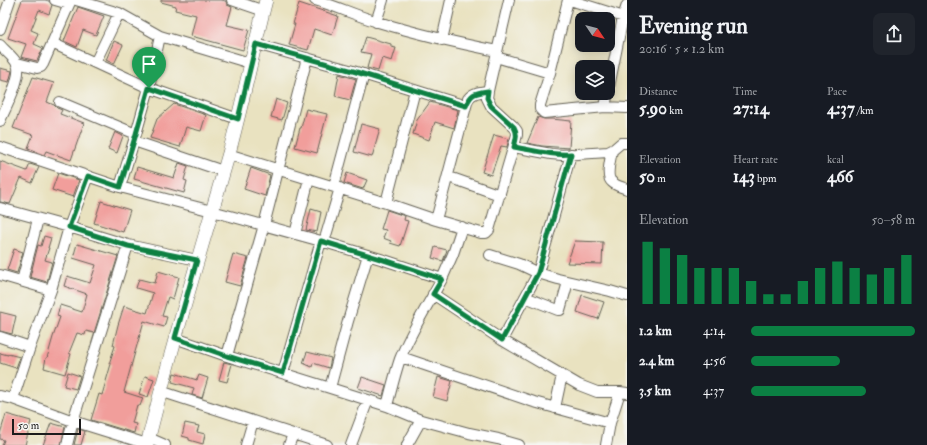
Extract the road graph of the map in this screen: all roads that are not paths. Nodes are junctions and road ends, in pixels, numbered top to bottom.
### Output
1 (10, 0) edge
2 (55, 0) edge
3 (232, 0) edge
4 (315, 0) edge
5 (383, 0) edge
6 (451, 0) edge
7 (509, 0) edge
8 (569, 0) edge
9 (72, 1) edge
10 (265, 5) edge
11 (627, 5) edge
12 (119, 13) junction
13 (625, 17) edge
14 (376, 22) junction
15 (0, 29) edge
16 (160, 36) junction
17 (442, 40) junction
18 (52, 43) junction
19 (256, 44) junction
20 (0, 45) edge
21 (497, 54) junction
22 (307, 58) junction
23 (17, 63) junction
24 (95, 63) junction
25 (250, 63) junction
26 (550, 73) junction
27 (364, 74) junction
28 (149, 88) junction
29 (415, 90) junction
30 (488, 91) junction
31 (60, 102) dead end
32 (466, 106) junction
33 (605, 107) junction
34 (627, 108) edge
35 (238, 119) junction
36 (0, 121) edge
37 (135, 138) junction
38 (627, 143) edge
39 (0, 147) edge
40 (514, 147) junction
41 (612, 150) junction
42 (228, 154) junction
43 (571, 154) junction
44 (278, 170) junction
45 (223, 171) junction
46 (88, 176) junction
47 (449, 177) junction
48 (309, 179) junction
49 (120, 187) junction
50 (337, 187) junction
51 (627, 189) edge
52 (500, 195) junction
53 (386, 203) junction
54 (0, 208) edge
55 (212, 211) junction
56 (38, 219) junction
57 (436, 220) junction
58 (264, 225) junction
59 (69, 227) junction
60 (462, 227) junction
61 (295, 234) junction
62 (323, 242) junction
63 (128, 246) junction
64 (368, 255) junction
65 (490, 255) dead end
66 (197, 260) junction
67 (538, 273) junction
68 (0, 274) edge
69 (442, 279) junction
70 (22, 281) junction
71 (568, 282) junction
72 (51, 290) junction
73 (433, 294) junction
74 (627, 296) edge
75 (525, 297) junction
76 (0, 337) edge
77 (175, 338) junction
78 (502, 340) junction
79 (30, 347) junction
80 (227, 356) junction
81 (401, 357) junction
82 (283, 373) junction
83 (562, 375) junction
84 (330, 388) junction
85 (160, 392) junction
86 (624, 393) edge
87 (0, 398) edge
88 (13, 399) junction
89 (368, 400) junction
90 (387, 406) junction
91 (555, 408) junction
92 (421, 420) junction
93 (73, 421) junction
94 (253, 421) junction
95 (610, 423) junction
96 (293, 434) junction
97 (148, 442) edge
98 (498, 442) edge
99 (67, 445) edge
100 (165, 445) edge
101 (246, 445) edge
102 (289, 445) edge
103 (327, 445) edge
104 (352, 445) edge
105 (407, 445) edge
106 (519, 445) edge
107 (606, 445) edge

1 - 15 street
2 - 9 street
3 - 10 street
4 - 14 street
5 - 14 street
6 - 17 street
7 - 21 street
8 - 13 street
8 - 26 street
9 - 12 street
9 - 18 street
10 - 19 street
11 - 13 street
12 - 16 street
12 - 24 street
13 - 33 street
14 - 17 street
16 - 25 street
16 - 28 street
17 - 21 street
18 - 23 street
18 - 24 street
19 - 22 street
19 - 25 street
20 - 23 street
21 - 26 street
21 - 30 street
22 - 27 street
22 - 44 street
23 - 36 street
24 - 28 street
25 - 35 street
26 - 33 street
27 - 29 street
27 - 50 street
28 - 35 street
28 - 37 street
29 - 32 street
29 - 53 street
30 - 32 street
30 - 40 street
31 - 37 street
32 - 47 street
33 - 34 street
35 - 42 street
37 - 45 street
37 - 49 street
38 - 41 street
39 - 46 street
40 - 43 street
40 - 52 street
41 - 43 street
41 - 51 street
42 - 44 street
42 - 45 street
43 - 67 street
44 - 48 street
44 - 58 street
45 - 55 street
46 - 49 street
46 - 59 street
47 - 52 street
47 - 57 street
48 - 50 street
48 - 61 street
49 - 55 street
50 - 53 street
50 - 62 street
52 - 60 street
53 - 57 street
54 - 56 street
55 - 58 street
55 - 66 street
56 - 59 street
56 - 70 street
57 - 60 street
58 - 61 street
58 - 80 street
59 - 63 street
59 - 72 street
60 - 69 street
61 - 62 street
62 - 64 street
62 - 82 street
63 - 66 street
63 - 93 street
64 - 69 street
64 - 84 street
65 - 67 street
66 - 77 street
67 - 71 street
67 - 75 street
68 - 70 street
69 - 73 street
70 - 72 street
71 - 74 street
71 - 75 street
72 - 79 street
73 - 78 street
73 - 81 street
75 - 78 street
76 - 79 street
77 - 80 street
77 - 85 street
78 - 83 street
79 - 88 street
80 - 82 street
81 - 90 street
81 - 91 street
82 - 84 street
83 - 86 street
83 - 91 street
84 - 89 street
85 - 94 street
85 - 97 street
86 - 95 street
87 - 88 street
88 - 93 street
89 - 90 street
89 - 104 street
90 - 92 street
91 - 95 street
92 - 98 street
92 - 105 street
93 - 97 street
93 - 99 street
94 - 96 street
94 - 101 street
95 - 107 street
96 - 102 street
96 - 103 street
97 - 100 street
98 - 106 street

